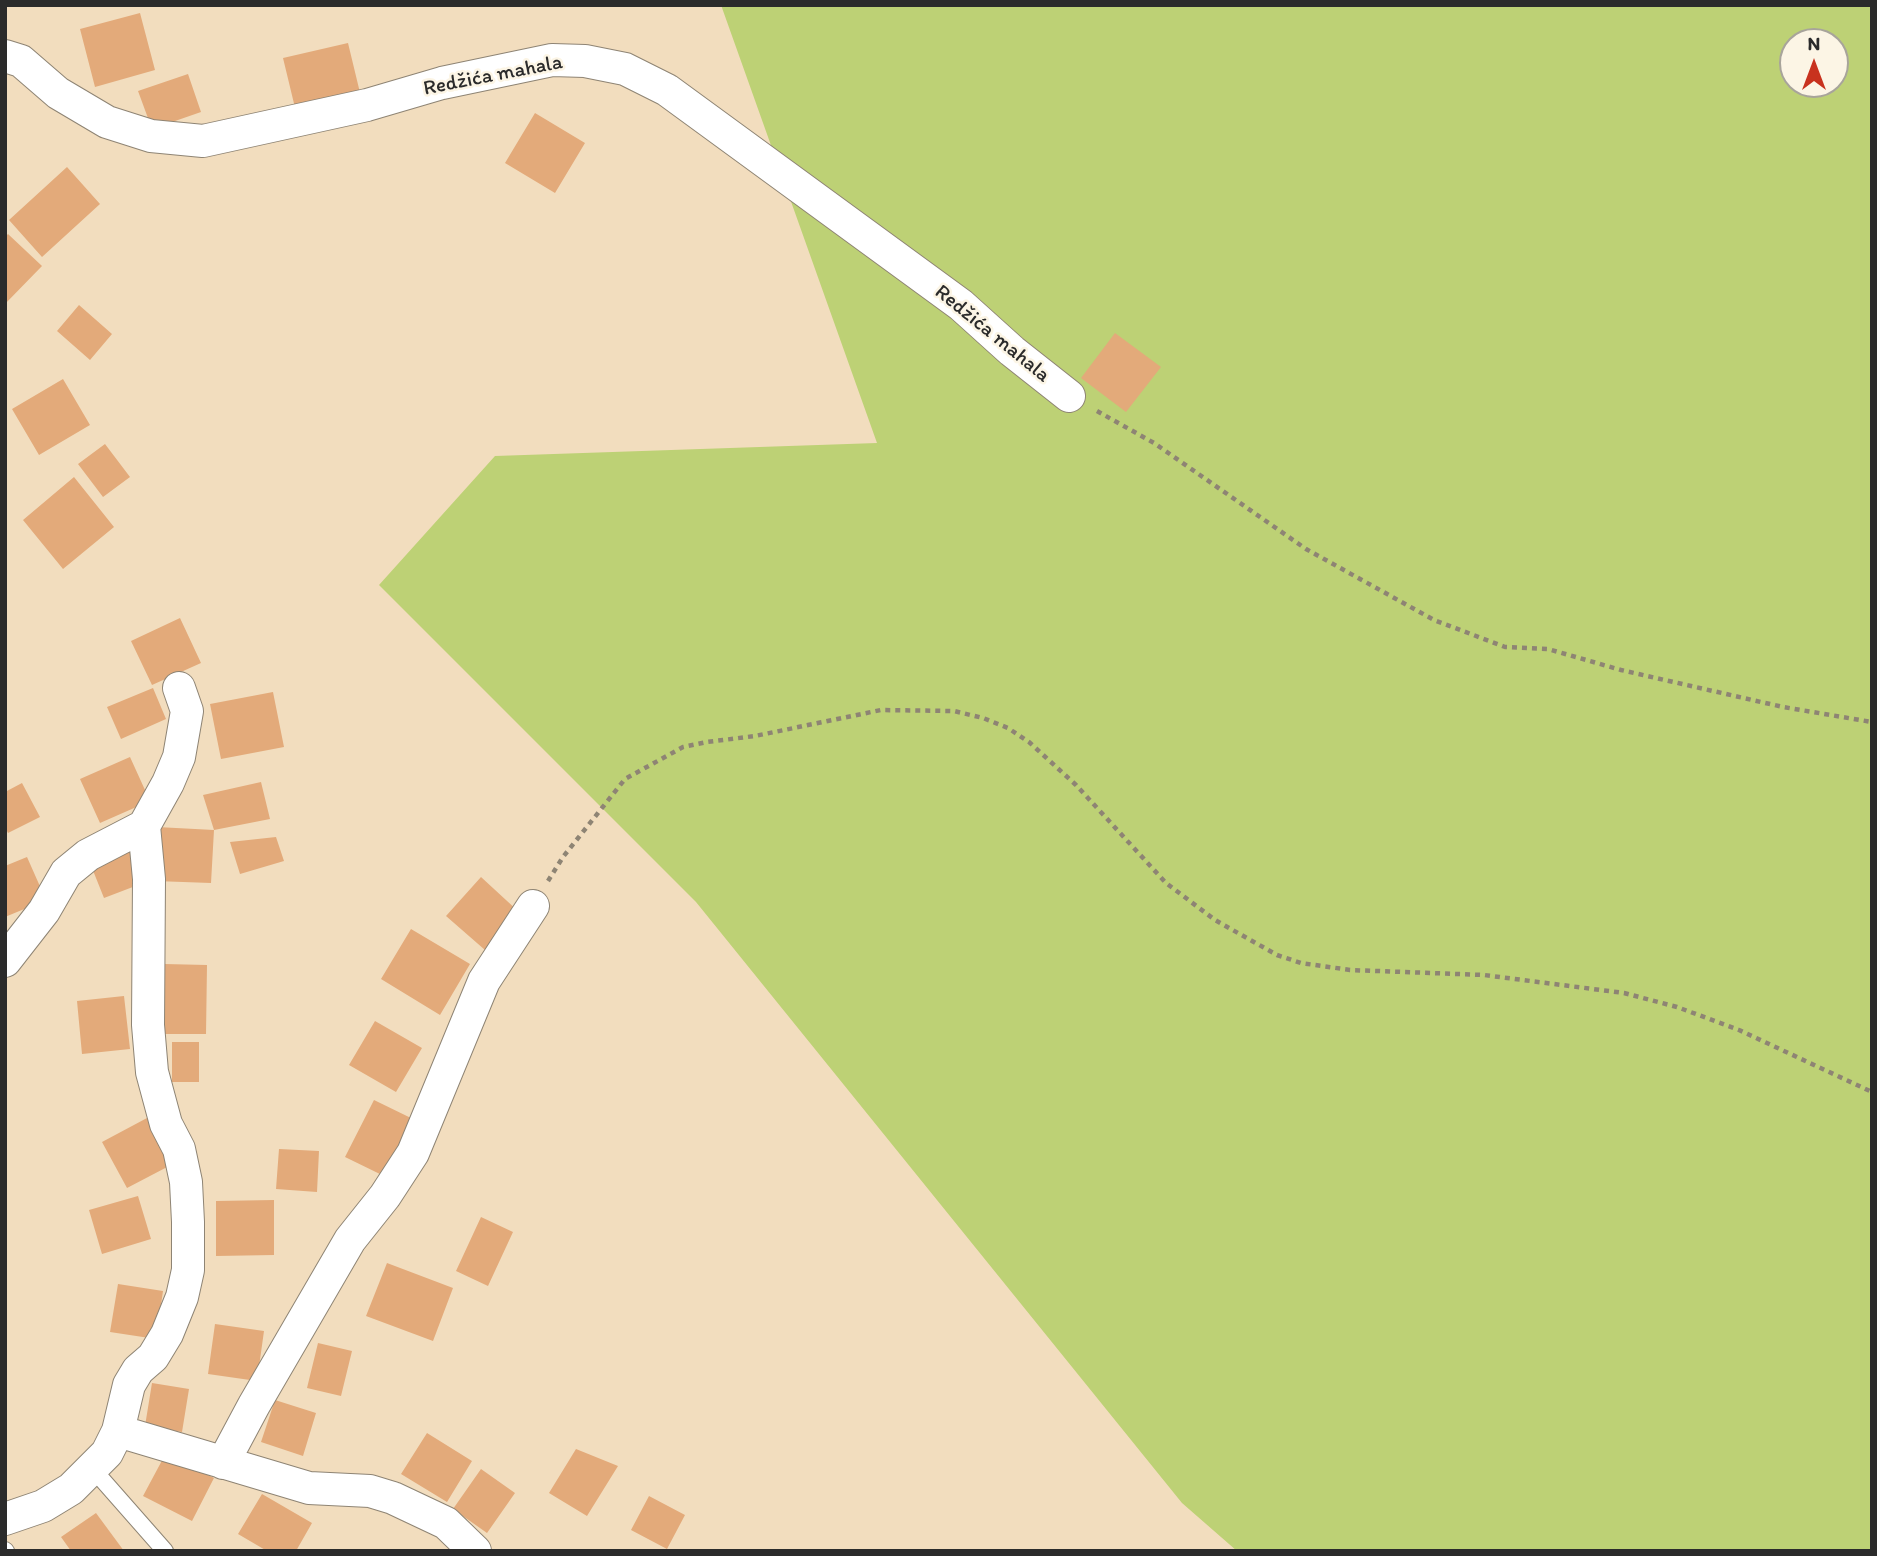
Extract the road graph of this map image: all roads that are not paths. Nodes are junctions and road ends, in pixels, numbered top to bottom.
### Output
1 (5, 56) edge
2 (1069, 396) road end
3 (179, 688) dead end
4 (144, 826) junction
5 (533, 906) road end
6 (5, 961) edge
7 (118, 1431) junction
8 (223, 1463) junction
9 (92, 1468) junction
10 (5, 1519) edge
11 (165, 1551) edge
12 (475, 1551) edge

1 - 2 street, Redžića mahala
3 - 4 street
4 - 6 street
4 - 7 street
5 - 8 street
7 - 8 street
7 - 9 street
8 - 12 street
9 - 10 street
9 - 11 lane

